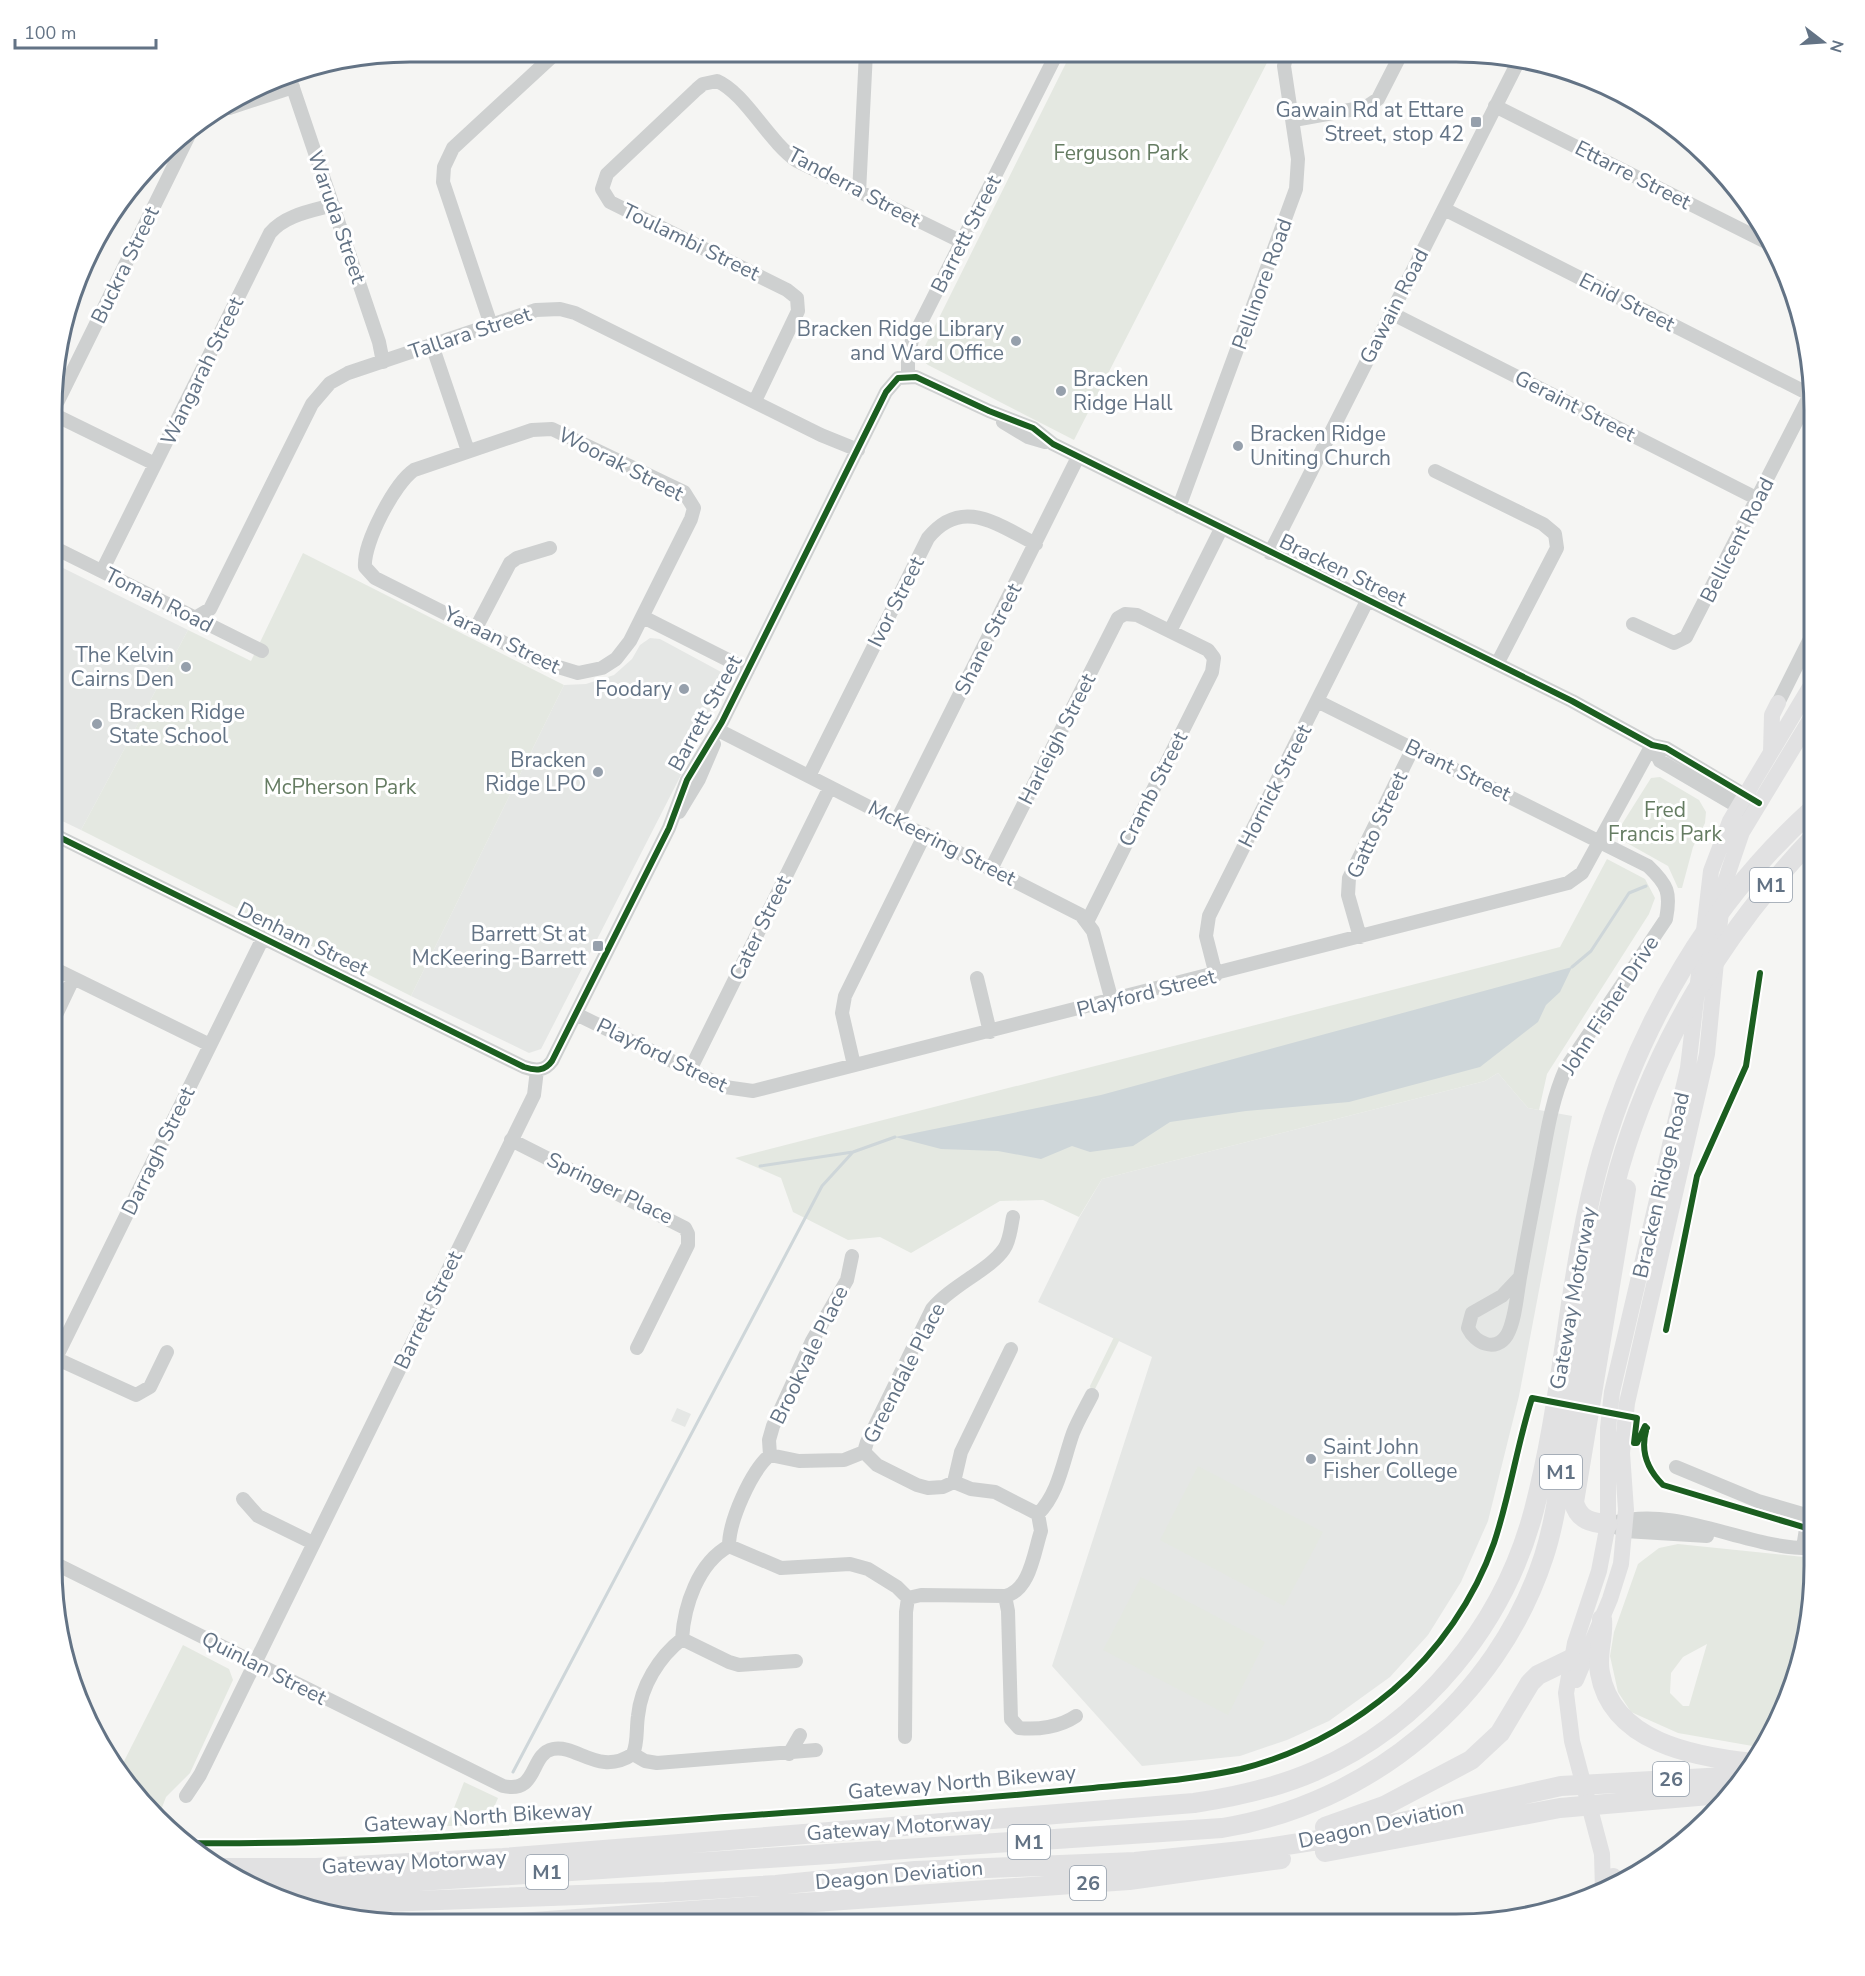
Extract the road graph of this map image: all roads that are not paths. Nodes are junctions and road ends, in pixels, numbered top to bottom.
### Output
1 (546, 62) edge
2 (866, 62) edge
3 (1052, 62) edge
4 (1285, 62) edge
5 (1397, 62) edge
6 (1516, 67) edge
7 (292, 82) edge
8 (1496, 106) junction
9 (1294, 120) junction
10 (184, 144) edge
11 (602, 189) junction
12 (587, 191) dead end
13 (859, 193) junction
14 (333, 205) junction
15 (1444, 209) junction
16 (1758, 238) edge
17 (962, 242) junction
18 (1391, 313) junction
19 (491, 325) junction
20 (432, 345) junction
21 (383, 362) junction
22 (908, 375) junction
23 (1803, 388) edge
24 (62, 393) edge
25 (755, 401) junction
26 (1804, 408) edge
27 (62, 418) edge
28 (858, 450) junction
29 (468, 451) junction
30 (1078, 457) junction
31 (155, 465) junction
32 (1435, 471) dead end
33 (1758, 500) junction
34 (693, 502) joint
35 (1179, 507) junction
36 (1221, 529) junction
37 (1036, 544) junction
38 (550, 548) dead end
39 (62, 551) edge
40 (1270, 553) junction
41 (365, 567) joint
42 (102, 571) junction
43 (1367, 601) junction
44 (643, 617) junction
45 (195, 618) junction
46 (1633, 624) dead end
47 (477, 628) junction
48 (1170, 631) junction
49 (262, 651) dead end
50 (1804, 651) edge
51 (1497, 664) junction
52 (748, 670) junction
53 (1804, 697) edge
54 (1317, 701) junction
55 (1778, 703) joint
56 (1804, 727) edge
57 (718, 730) junction
58 (1652, 746) junction
59 (1413, 748) junction
60 (1771, 752) junction
61 (809, 776) junction
62 (830, 786) junction
63 (1748, 805) junction
64 (1804, 818) edge
65 (897, 820) junction
66 (926, 834) junction
67 (62, 838) edge
68 (1599, 840) junction
69 (1804, 848) edge
70 (992, 867) junction
71 (1088, 920) junction
72 (1360, 937) junction
73 (263, 938) junction
74 (62, 972) edge
75 (1216, 975) junction
76 (74, 978) junction
77 (977, 978) dead end
78 (1112, 1001) junction
79 (62, 1003) edge
80 (576, 1014) junction
81 (990, 1032) junction
82 (210, 1045) junction
83 (854, 1065) junction
84 (537, 1070) junction
85 (690, 1070) junction
86 (511, 1140) junction
87 (1628, 1142) junction
88 (1013, 1217) dead end
89 (852, 1256) dead end
90 (1520, 1277) junction
91 (62, 1345) edge
92 (637, 1348) dead end
93 (1011, 1350) dead end
94 (167, 1352) dead end
95 (62, 1365) edge
96 (1092, 1395) dead end
97 (864, 1452) junction
98 (770, 1455) junction
99 (1676, 1467) dead end
100 (954, 1482) junction
101 (243, 1499) dead end
102 (1038, 1514) junction
103 (1804, 1515) edge
104 (1620, 1525) junction
105 (313, 1543) junction
106 (729, 1546) junction
107 (1804, 1547) edge
108 (62, 1567) edge
109 (1005, 1596) junction
110 (908, 1598) junction
111 (1602, 1618) junction
112 (682, 1639) junction
113 (1571, 1659) junction
114 (796, 1661) dead end
115 (254, 1663) junction
116 (1569, 1707) junction
117 (1076, 1716) dead end
118 (800, 1735) dead end
119 (905, 1737) dead end
120 (816, 1750) dead end
121 (633, 1754) junction
122 (789, 1754) junction
123 (1744, 1761) edge
124 (1733, 1777) edge
125 (1719, 1794) edge
126 (186, 1796) dead end
127 (1617, 1802) junction
128 (1706, 1807) edge
129 (1261, 1849) junction
130 (236, 1868) edge
131 (1609, 1879) edge
132 (276, 1888) edge
133 (324, 1904) edge
134 (641, 1914) edge

1 - 19 street
2 - 13 street
3 - 17 street, Barrett Street
4 - 9 street, Pellinore Road
5 - 9 street
6 - 8 street, Gawain Road
7 - 14 street, Waruda Street
8 - 15 street, Gawain Road
8 - 16 street, Ettarre Street
9 - 35 street, Pellinore Road
10 - 24 street, Buckra Street
11 - 12 street, Toulambi Street
11 - 13 street, Tanderra Street
11 - 25 street, Toulambi Street
13 - 17 street, Tanderra Street
14 - 21 street, Waruda Street
14 - 31 street, Wangarah Street
15 - 18 street, Gawain Road
15 - 23 street, Enid Street
17 - 22 street, Barrett Street
18 - 33 street, Geraint Street
18 - 40 street, Gawain Road
19 - 20 street, Tallara Street
19 - 25 street, Tallara Street
20 - 21 street, Tallara Street
20 - 29 street
21 - 45 street, Tallara Street
22 - 28 street, Barrett Street
22 - 30 street, Bracken Street
25 - 28 street, Tallara Street
26 - 33 street, Bellicent Road
27 - 31 street
28 - 52 street, Barrett Street
29 - 34 street, Woorak Street
29 - 41 street, Woorak Street
30 - 35 street, Bracken Street
30 - 37 street, Shane Street
31 - 42 street, Wangarah Street
32 - 51 street
33 - 46 street, Bellicent Road
34 - 44 street, Yaraan Street
35 - 36 street, Bracken Street
36 - 40 street, Bracken Street
36 - 48 street
37 - 61 street, Ivor Street
37 - 65 street, Shane Street
38 - 47 street
39 - 42 street, Tomah Road
40 - 43 street, Bracken Street
41 - 47 street, Yaraan Street
42 - 45 street, Tomah Road
43 - 51 street, Bracken Street
43 - 54 street, Hornick Street
44 - 47 street, Yaraan Street
44 - 52 street
45 - 49 street, Tomah Road
48 - 70 street, Harleigh Street
48 - 71 street, Cramb Street
50 - 55 street
51 - 58 street, Bracken Street
52 - 57 street, Barrett Street
53 - 60 main road, Bracken Ridge Road
54 - 59 street, Brant Street
54 - 75 street, Hornick Street
55 - 60 main road
56 - 63 main road, Bracken Ridge Road
57 - 61 street, McKeering Street
57 - 80 street, Barrett Street
58 - 63 street, Bracken Street
58 - 68 street, Playford Street
59 - 68 street, Brant Street
59 - 72 street, Gatto Street
60 - 63 main road, Bracken Ridge Road
61 - 62 street, McKeering Street
62 - 65 street, McKeering Street
62 - 85 street, Cater Street
63 - 104 main road, Bracken Ridge Road
64 - 130 highway, Gateway Motorway / M1
65 - 66 street, McKeering Street
66 - 70 street, McKeering Street
66 - 83 street
67 - 73 street, Denham Street
68 - 72 street, Playford Street
68 - 90 street, John Fisher Drive
69 - 87 highway, Gateway Motorway / M1
70 - 71 street, McKeering Street
71 - 78 street
72 - 75 street, Playford Street
73 - 82 street, Darragh Street
73 - 84 street, Denham Street
74 - 76 street
75 - 78 street, Playford Street
76 - 79 street
76 - 82 street
77 - 81 street
78 - 81 street, Playford Street
80 - 84 street, Barrett Street
80 - 85 street, Playford Street
81 - 83 street, Playford Street
82 - 91 street, Darragh Street
83 - 85 street, Playford Street
84 - 86 street, Barrett Street
86 - 92 street, Springer Place
86 - 105 street, Barrett Street
87 - 104 highway
87 - 132 highway, Gateway Motorway / M1
88 - 97 street, Greendale Place
89 - 98 street, Brookvale Place
90 - 90 street, John Fisher Drive
93 - 100 street
94 - 95 street
96 - 102 street
97 - 98 street
97 - 100 street
98 - 106 street
99 - 103 street
100 - 102 street
101 - 105 street
102 - 109 street
104 - 107 street
104 - 111 main road, Bracken Ridge Road
104 - 113 main road, Bracken Ridge Road
105 - 115 street, Barrett Street
106 - 110 street
106 - 112 street
108 - 115 street, Quinlan Street
109 - 110 street
109 - 117 street
110 - 119 street
111 - 116 main road, Bracken Ridge Road
111 - 123 highway
112 - 114 street
112 - 121 street
113 - 116 main road, Bracken Ridge Road
113 - 129 highway
115 - 121 street, Quinlan Street
115 - 126 street, Barrett Street
116 - 131 main road, Bracken Ridge Road
118 - 122 street
120 - 122 street
121 - 122 street
124 - 129 highway, Deagon Deviation / 26
125 - 127 highway, Deagon Deviation / 26
127 - 128 highway
127 - 134 highway, Deagon Deviation / 26
129 - 133 highway, Deagon Deviation / 26

